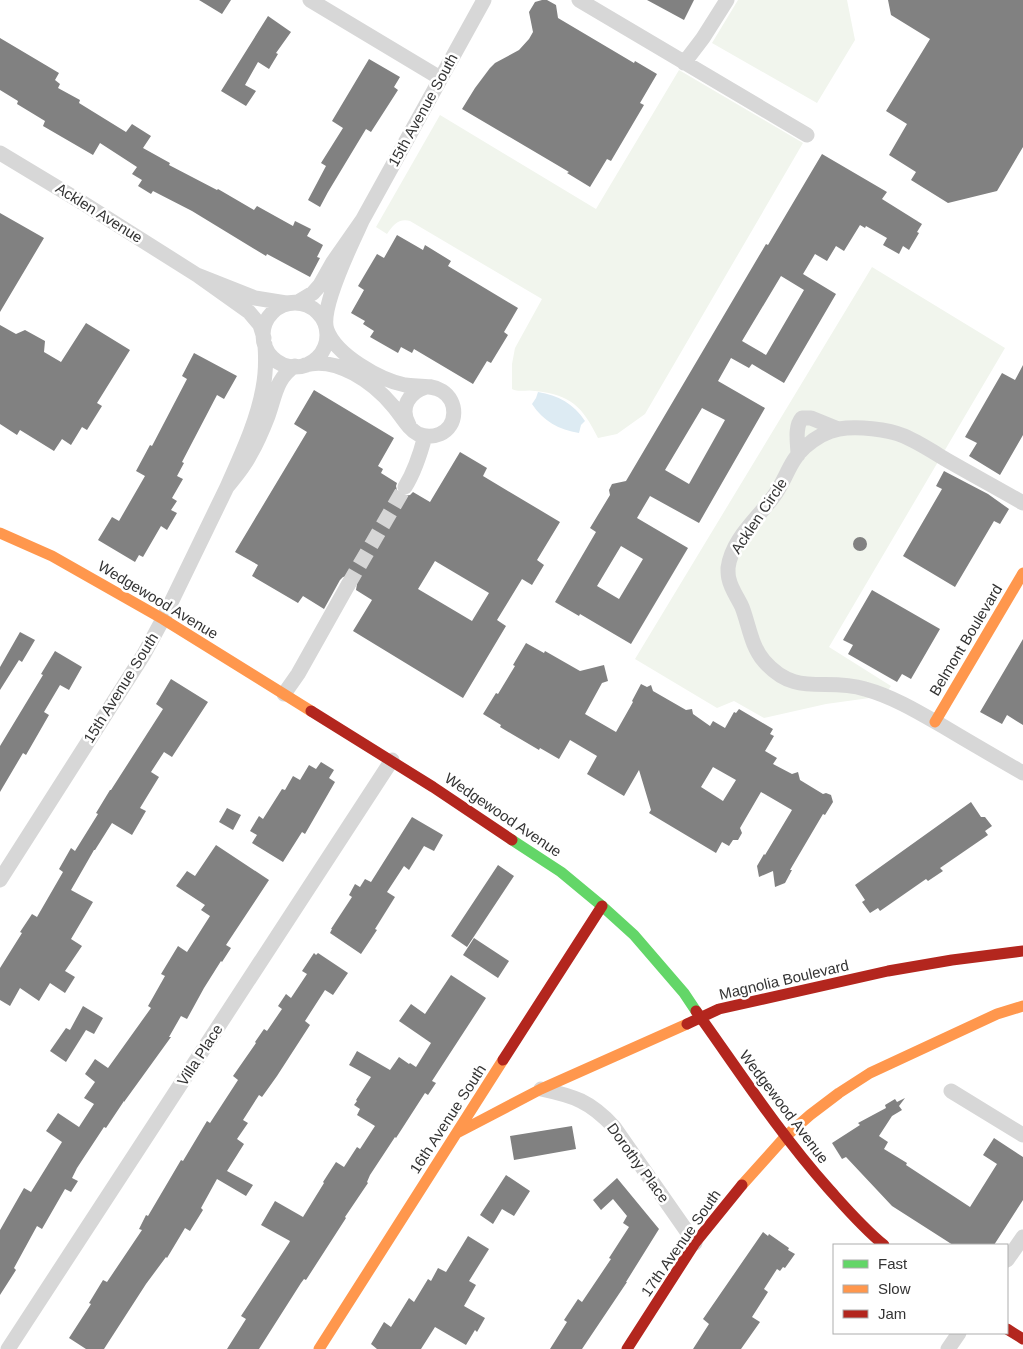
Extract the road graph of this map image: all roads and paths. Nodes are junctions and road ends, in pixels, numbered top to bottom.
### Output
1 (310, 0) edge
2 (484, 0) edge
3 (579, 0) edge
4 (727, 0) edge
5 (684, 62) junction
6 (440, 78) junction
7 (807, 135) dead end
8 (0, 153) edge
9 (363, 219) junction
10 (197, 275) junction
11 (293, 303) junction
12 (326, 328) junction
13 (264, 341) junction
14 (300, 366) junction
15 (433, 388) junction
16 (410, 427) junction
17 (838, 429) junction
18 (425, 436) junction
19 (798, 455) junction
20 (227, 487) junction
21 (405, 487) tunnel mouth
22 (1023, 503) edge
23 (0, 533) edge
24 (1023, 574) edge
25 (348, 585) tunnel mouth
26 (163, 620) junction
27 (284, 694) junction
28 (935, 722) junction
29 (392, 760) junction
30 (1023, 773) edge
31 (0, 880) edge
32 (602, 906) junction
33 (1023, 951) edge
34 (1023, 1006) edge
35 (701, 1018) junction
36 (540, 1089) junction
37 (951, 1091) dead end
38 (456, 1133) junction
39 (1023, 1136) edge
40 (785, 1137) junction
41 (1023, 1237) edge
42 (695, 1243) junction
43 (883, 1244) edge
44 (1008, 1259) edge
45 (1008, 1330) edge
46 (958, 1334) edge
47 (1023, 1339) edge
48 (8, 1349) edge
49 (319, 1349) edge
50 (627, 1349) edge
51 (948, 1349) edge

1 - 6 street
2 - 6 street, 15th Avenue South
3 - 5 street
4 - 5 street
5 - 7 street
6 - 9 street, 15th Avenue South
8 - 10 street, Acklen Avenue
9 - 11 street, 15th Avenue South
9 - 12 street, 15th Avenue South
10 - 11 street, Acklen Avenue
10 - 13 street, Acklen Avenue
11 - 12 street
11 - 13 street
12 - 14 street
12 - 15 street
13 - 14 street
13 - 20 street, 15th Avenue South
14 - 16 street
14 - 20 street, 15th Avenue South
15 - 16 street
15 - 18 street
16 - 18 street
17 - 19 street, Acklen Circle
17 - 19 street
17 - 22 street, Acklen Circle
18 - 21 street
19 - 28 street, Acklen Circle
20 - 26 street, 15th Avenue South
23 - 26 main road, Wedgewood Avenue
24 - 28 main road, Belmont Boulevard
25 - 27 street
26 - 27 main road, Wedgewood Avenue
26 - 31 street, 15th Avenue South
27 - 29 main road, Wedgewood Avenue
28 - 30 street
29 - 32 main road, Wedgewood Avenue
29 - 48 street, Villa Place
32 - 35 main road, Wedgewood Avenue
32 - 38 main road, 16th Avenue South
33 - 35 main road, Magnolia Boulevard
34 - 40 main road
35 - 36 main road, Magnolia Boulevard
35 - 40 main road, Wedgewood Avenue
36 - 38 main road, Magnolia Boulevard
36 - 42 street, Dorothy Place
37 - 39 street
38 - 49 main road, 16th Avenue South
40 - 42 main road, 17th Avenue South
40 - 43 main road, Wedgewood Avenue
41 - 44 street
42 - 50 main road, 17th Avenue South
45 - 47 main road
46 - 51 street

